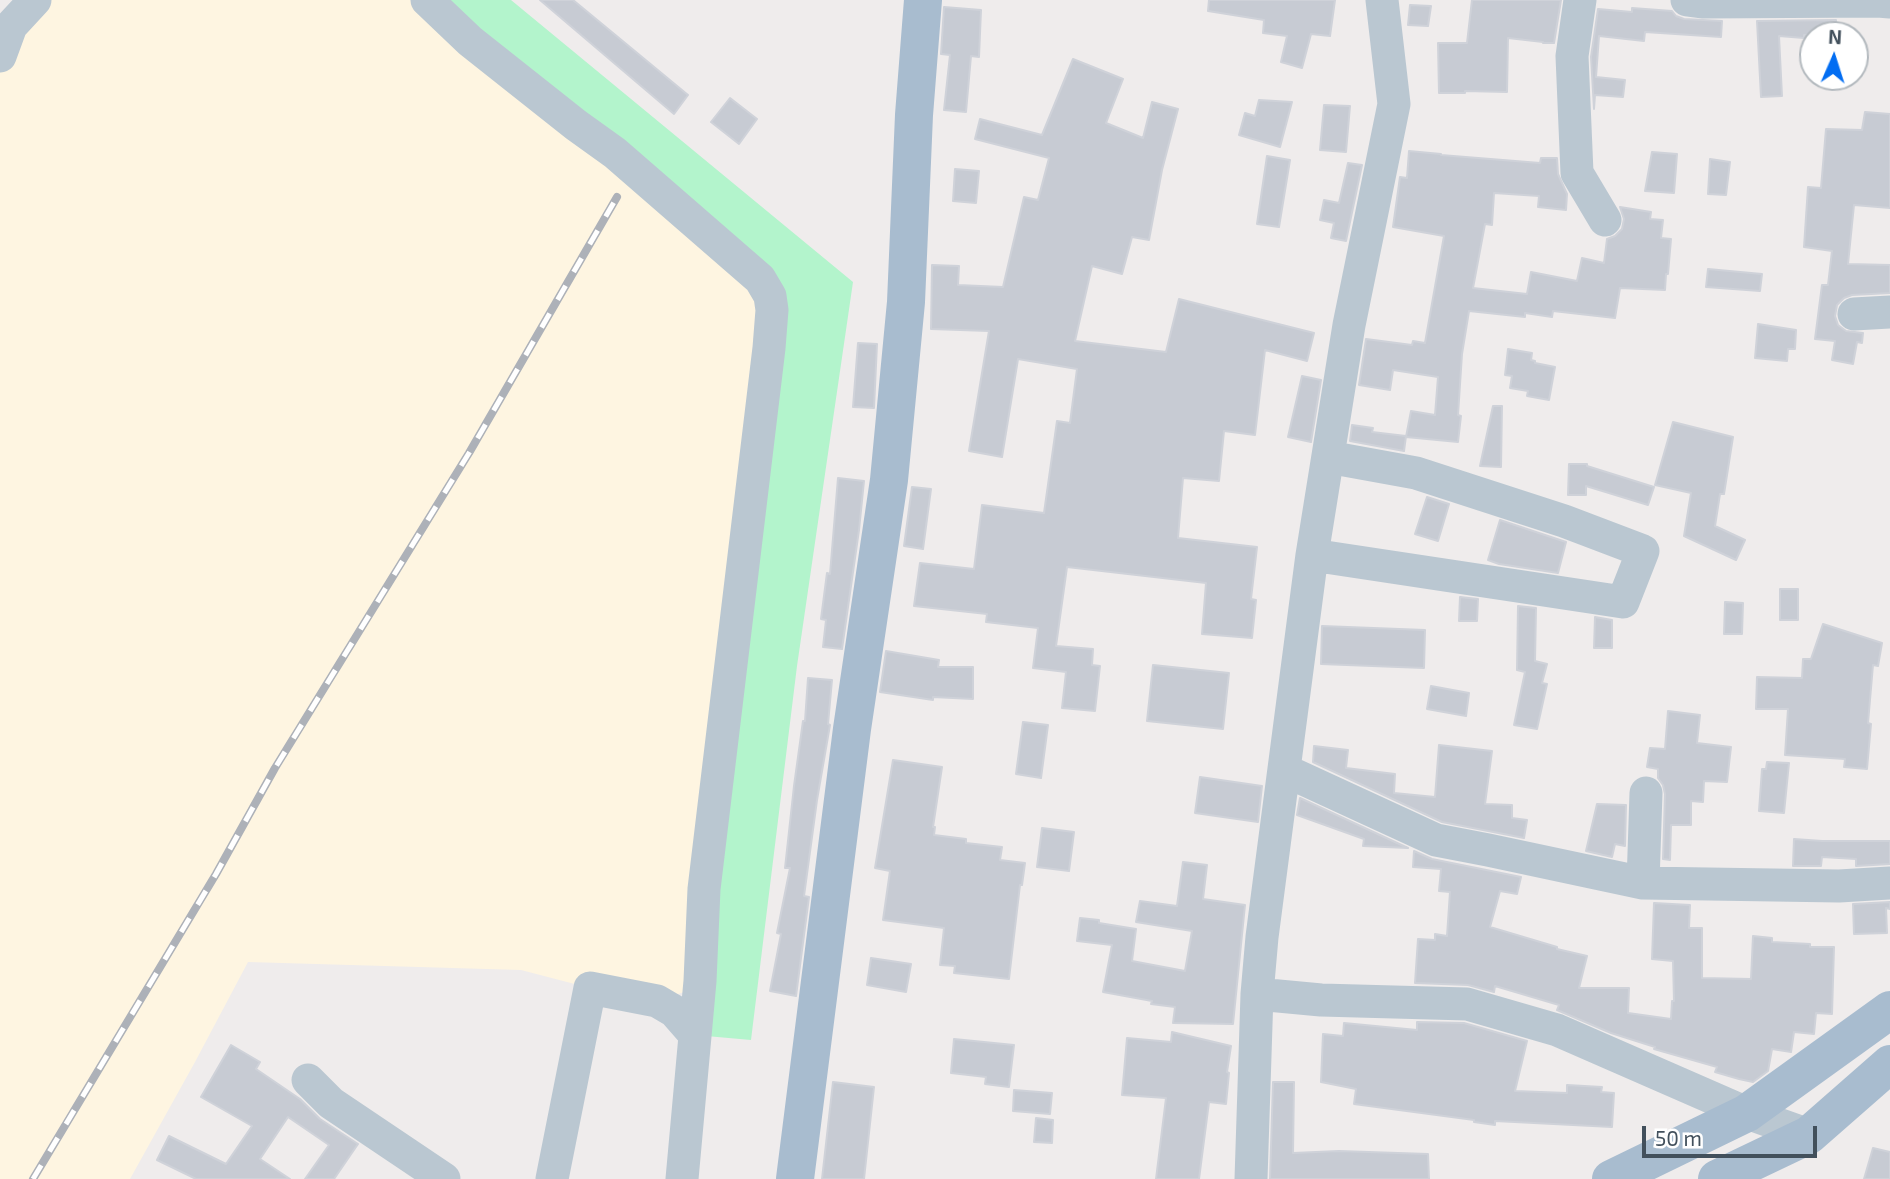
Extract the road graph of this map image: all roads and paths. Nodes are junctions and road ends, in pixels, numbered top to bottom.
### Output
1 (35, 0) edge
2 (427, 0) edge
3 (923, 0) edge
4 (1382, 0) edge
5 (1580, 0) edge
6 (1687, 0) edge
7 (1878, 0) edge
8 (1890, 2) edge
9 (0, 56) edge
10 (1605, 220) dead end
11 (1890, 312) edge
12 (1854, 314) dead end
13 (1328, 457) junction
14 (1312, 555) junction
15 (1284, 770) junction
16 (1646, 793) dead end
17 (1643, 883) junction
18 (1890, 883) edge
19 (1256, 994) junction
20 (1890, 1010) edge
21 (695, 1035) junction
22 (1890, 1064) edge
23 (308, 1080) dead end
24 (1746, 1113) junction
25 (1809, 1135) junction
26 (444, 1179) edge
27 (552, 1179) edge
28 (682, 1179) edge
29 (795, 1179) edge
30 (1251, 1179) edge
31 (1611, 1179) edge
32 (1717, 1179) edge

1 - 9 street
2 - 21 street
3 - 29 main road
4 - 13 street
5 - 10 street
6 - 7 street
7 - 8 street
11 - 12 street
13 - 14 street
13 - 14 street
14 - 15 street
15 - 17 street
15 - 19 street
16 - 17 street
17 - 18 street
19 - 24 street
19 - 30 street
20 - 24 main road
21 - 27 street
21 - 28 street
22 - 25 main road
23 - 26 street
24 - 25 street
24 - 31 main road
25 - 32 main road

